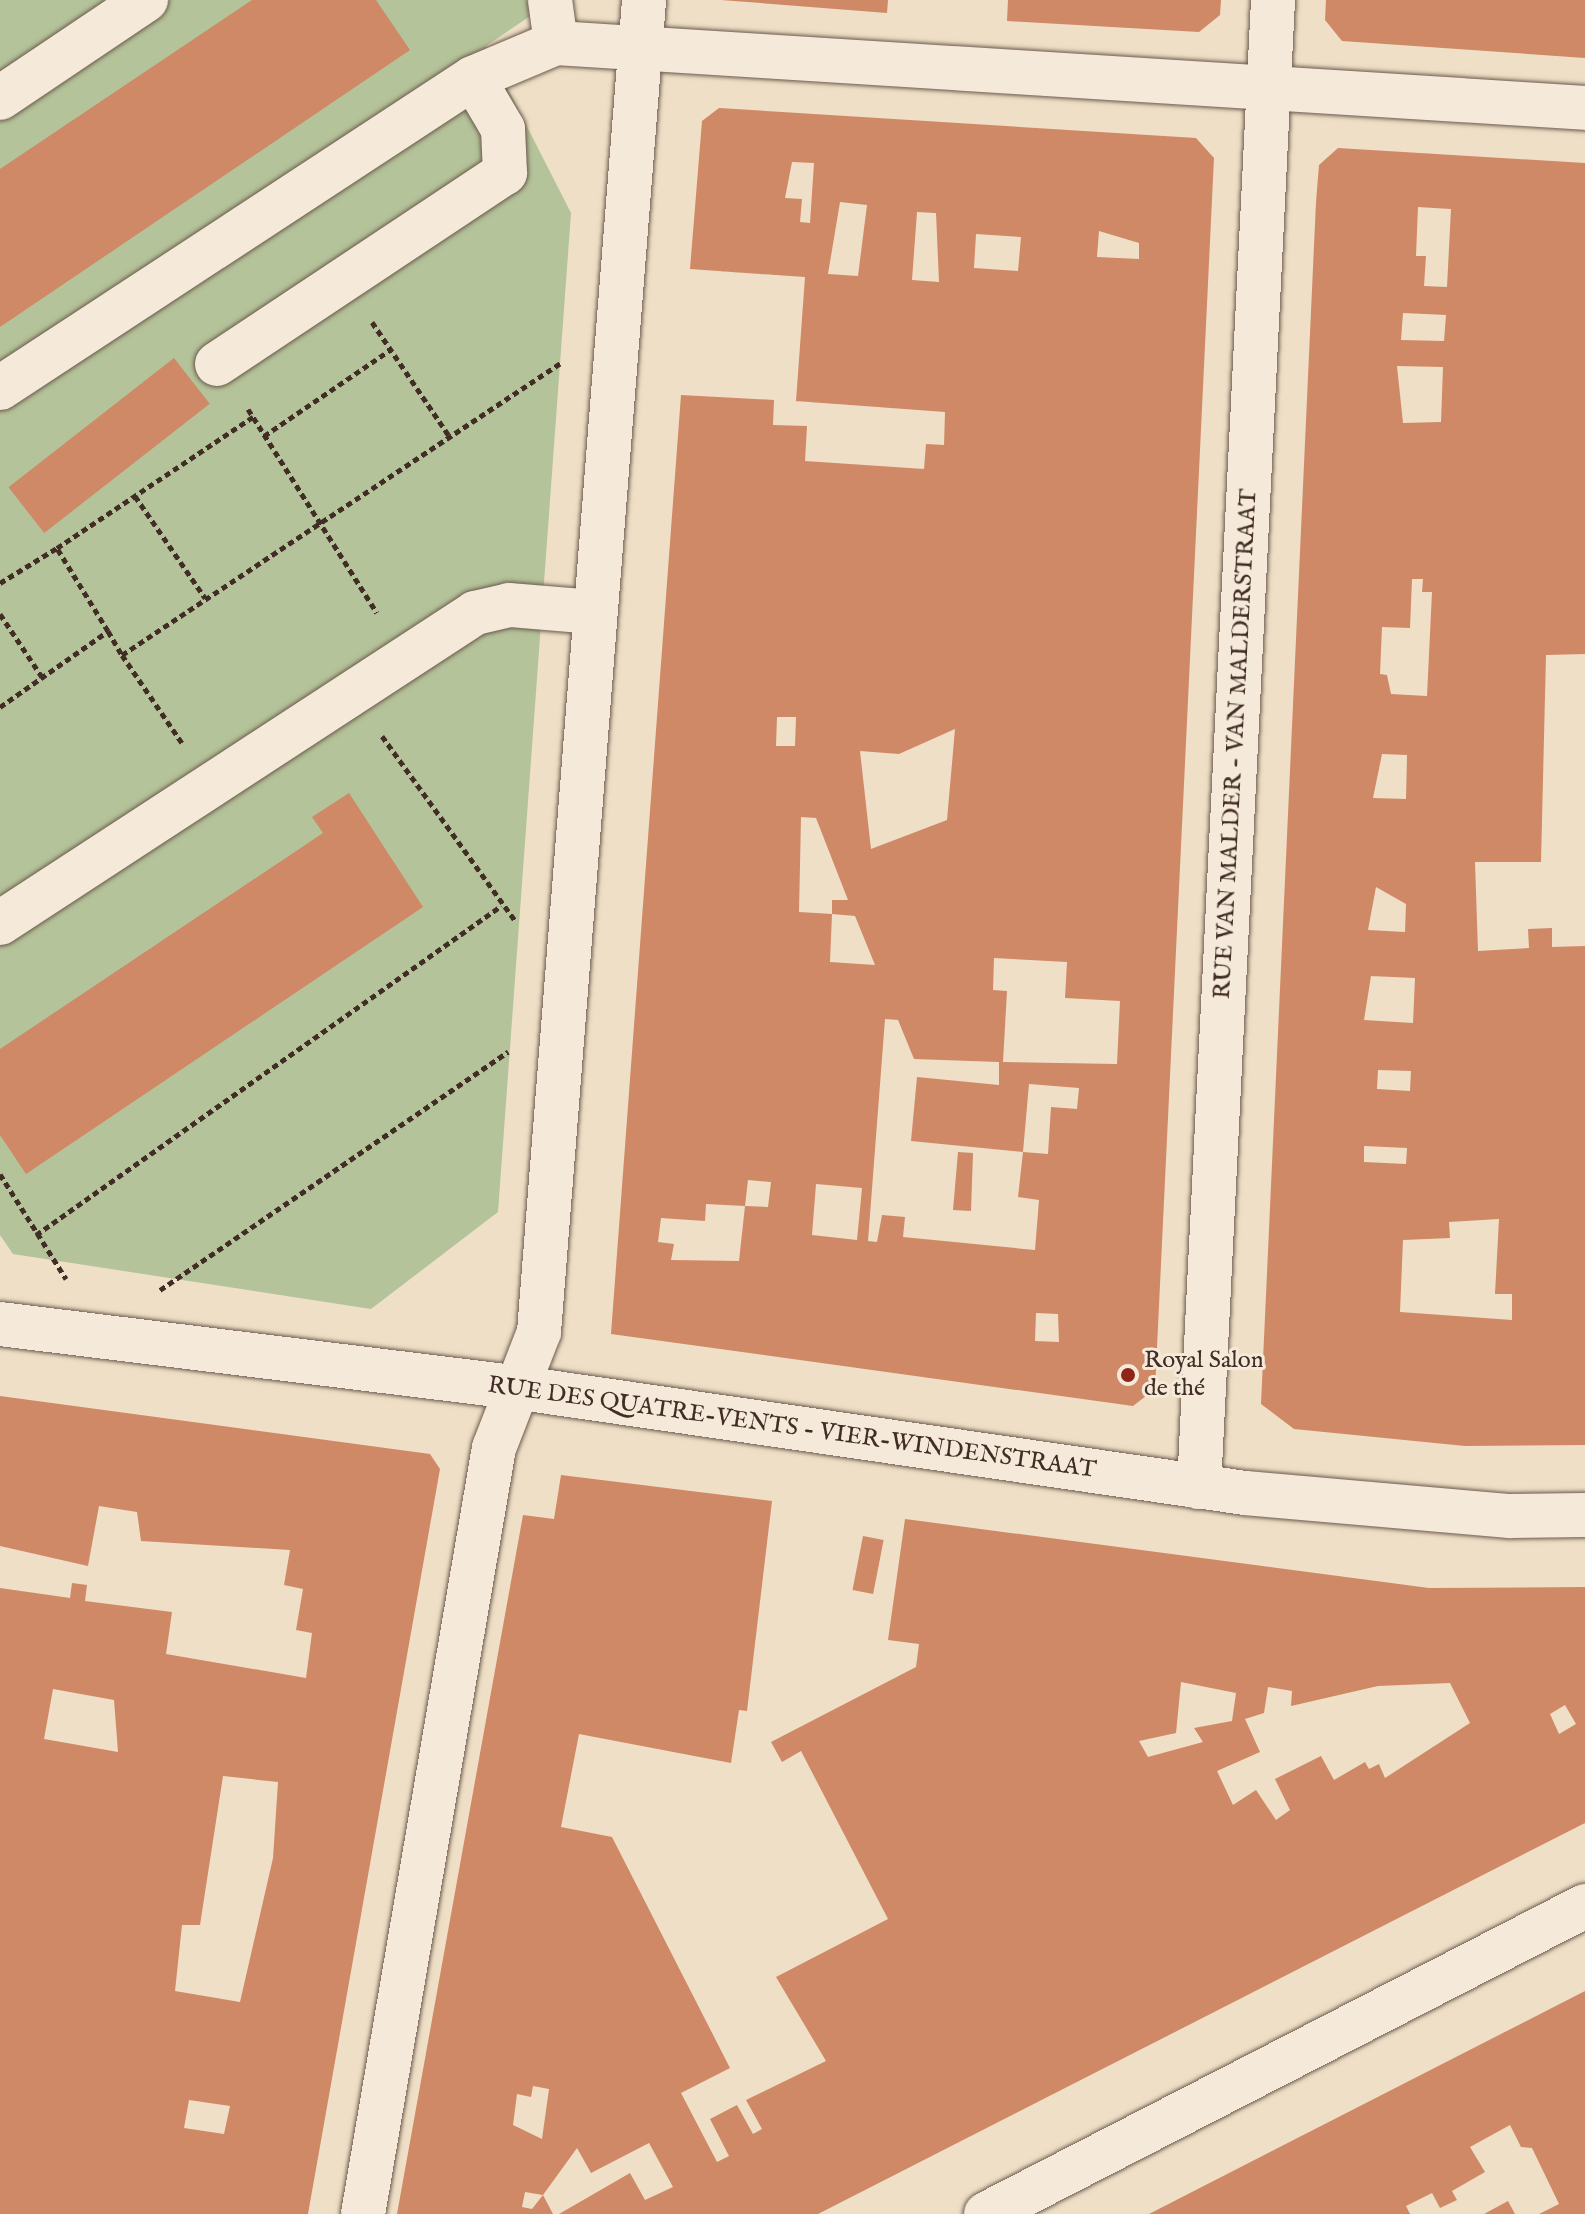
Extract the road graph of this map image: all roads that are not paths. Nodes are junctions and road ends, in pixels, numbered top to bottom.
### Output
1 (146, 0) edge
2 (550, 0) edge
3 (644, 0) edge
4 (1273, 0) edge
5 (556, 43) junction
6 (640, 48) junction
7 (473, 78) junction
8 (1267, 89) junction
9 (0, 98) edge
10 (1585, 108) edge
11 (217, 364) road end
12 (0, 388) edge
13 (594, 612) junction
14 (0, 923) edge
15 (0, 1324) edge
16 (521, 1388) junction
17 (1199, 1487) junction
18 (1585, 1515) edge
19 (1585, 1906) edge
20 (363, 2214) edge
21 (986, 2214) edge

1 - 9 street
2 - 5 street
3 - 6 street
4 - 8 street, RUE VAN MALDER - VAN MALDERSTRAAT
5 - 6 street
5 - 7 street
6 - 8 street
6 - 13 street
7 - 11 street
7 - 12 street
8 - 10 street
8 - 17 street, RUE VAN MALDER - VAN MALDERSTRAAT
13 - 14 street
13 - 16 street
15 - 16 street, RUE DES QUATRE-VENTS - VIER-WINDENSTRAAT
16 - 17 street, RUE DES QUATRE-VENTS - VIER-WINDENSTRAAT
16 - 20 street
17 - 18 street, RUE DES QUATRE-VENTS - VIER-WINDENSTRAAT
19 - 21 street

